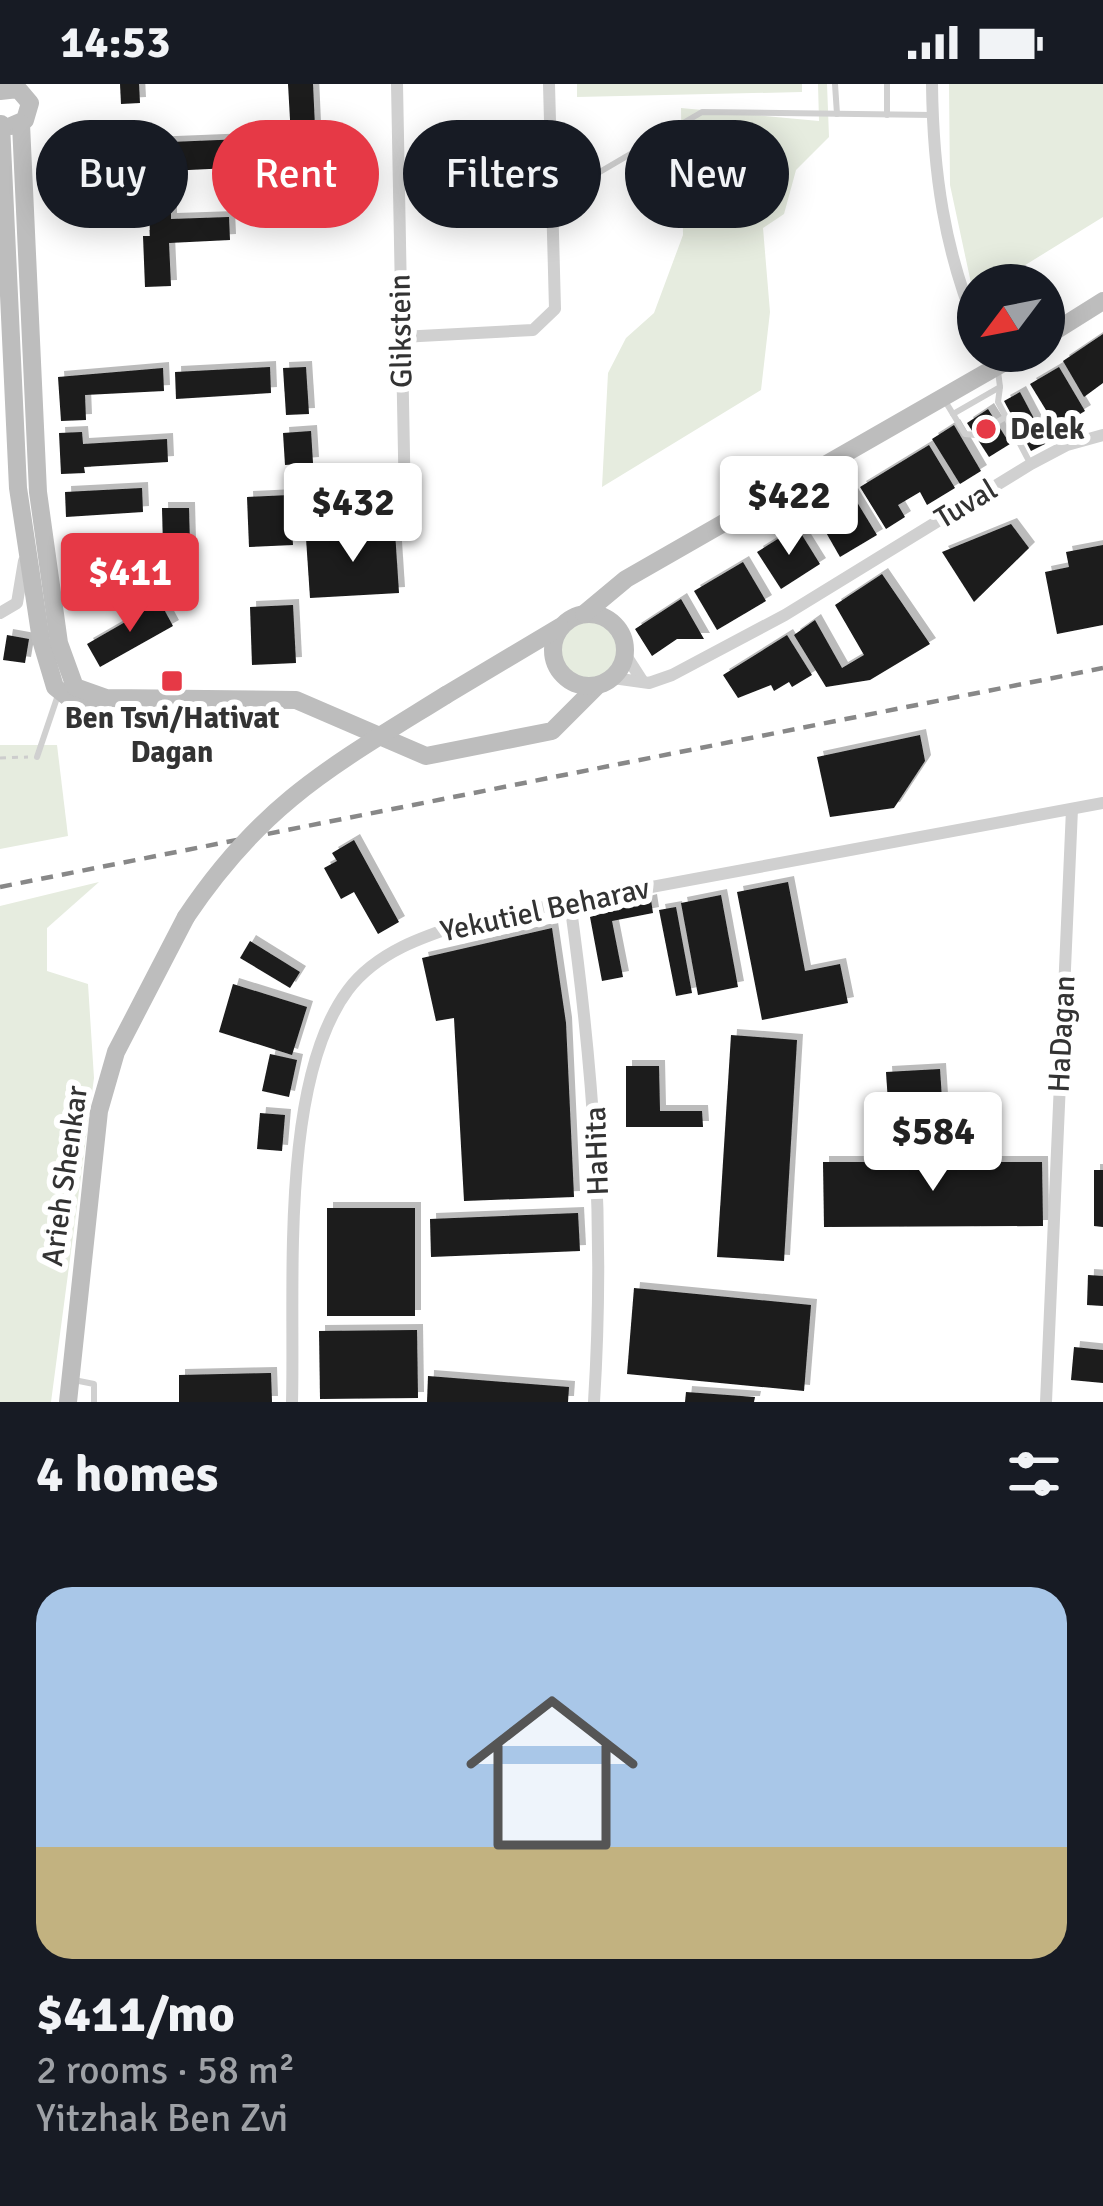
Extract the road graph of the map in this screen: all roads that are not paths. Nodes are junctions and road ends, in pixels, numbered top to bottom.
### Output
1 (397, 84) edge
2 (549, 84) edge
3 (836, 84) edge
4 (886, 84) edge
5 (932, 84) edge
6 (12, 88) edge
7 (837, 114) junction
8 (887, 115) junction
9 (933, 116) junction
10 (550, 120) edge
11 (7, 124) edge
12 (601, 171) edge
13 (553, 228) edge
14 (957, 270) edge
15 (1103, 301) edge
16 (1065, 325) edge
17 (401, 337) junction
18 (5, 366) edge
19 (991, 372) edge
20 (996, 372) edge
21 (949, 408) junction
22 (1004, 418) junction
23 (1103, 435) edge
24 (1031, 464) junction
25 (405, 507) dead end
26 (24, 542) junction
27 (615, 586) junction
28 (0, 613) edge
29 (584, 614) junction
30 (609, 619) junction
31 (561, 627) junction
32 (626, 654) junction
33 (512, 657) junction
34 (563, 674) junction
35 (605, 682) junction
36 (644, 683) junction
37 (59, 692) junction
38 (106, 698) junction
39 (146, 699) junction
40 (212, 700) junction
41 (569, 720) junction
42 (37, 757) road end
43 (1103, 803) edge
44 (1072, 809) junction
45 (570, 902) junction
46 (71, 1380) junction
47 (71, 1402) edge
48 (94, 1402) edge
49 (292, 1402) edge
50 (594, 1402) edge
51 (1046, 1402) edge

1 - 17 street, Glikstein
2 - 10 street
3 - 7 lane
4 - 8 lane
5 - 9 street
6 - 11 street
7 - 8 lane
7 - 12 lane
8 - 9 lane
9 - 14 street
11 - 18 street
11 - 38 street
13 - 17 street
15 - 16 street
17 - 25 street, Glikstein
18 - 26 street
19 - 21 street
20 - 22 lane
21 - 22 lane
21 - 27 street
22 - 24 lane
23 - 24 street, Tuval
24 - 36 street, Tuval
26 - 28 street
26 - 37 street
27 - 29 street
27 - 30 street
29 - 30 street
29 - 31 street
30 - 32 street
31 - 33 street, Arieh Shenkar
31 - 34 street
32 - 35 street
32 - 36 street
33 - 34 street
33 - 46 street, Arieh Shenkar, bridge
34 - 35 street
34 - 41 street
35 - 36 street
35 - 41 street
37 - 38 street
37 - 42 lane
38 - 39 street
39 - 40 street
39 - 40 lane
40 - 41 street
43 - 44 street, Yekutiel Beharav
44 - 45 street, Yekutiel Beharav
44 - 51 street, HaDagan
45 - 49 street, Yekutiel Beharav
45 - 50 street, HaHita
46 - 47 street, Arieh Shenkar
46 - 48 lane

